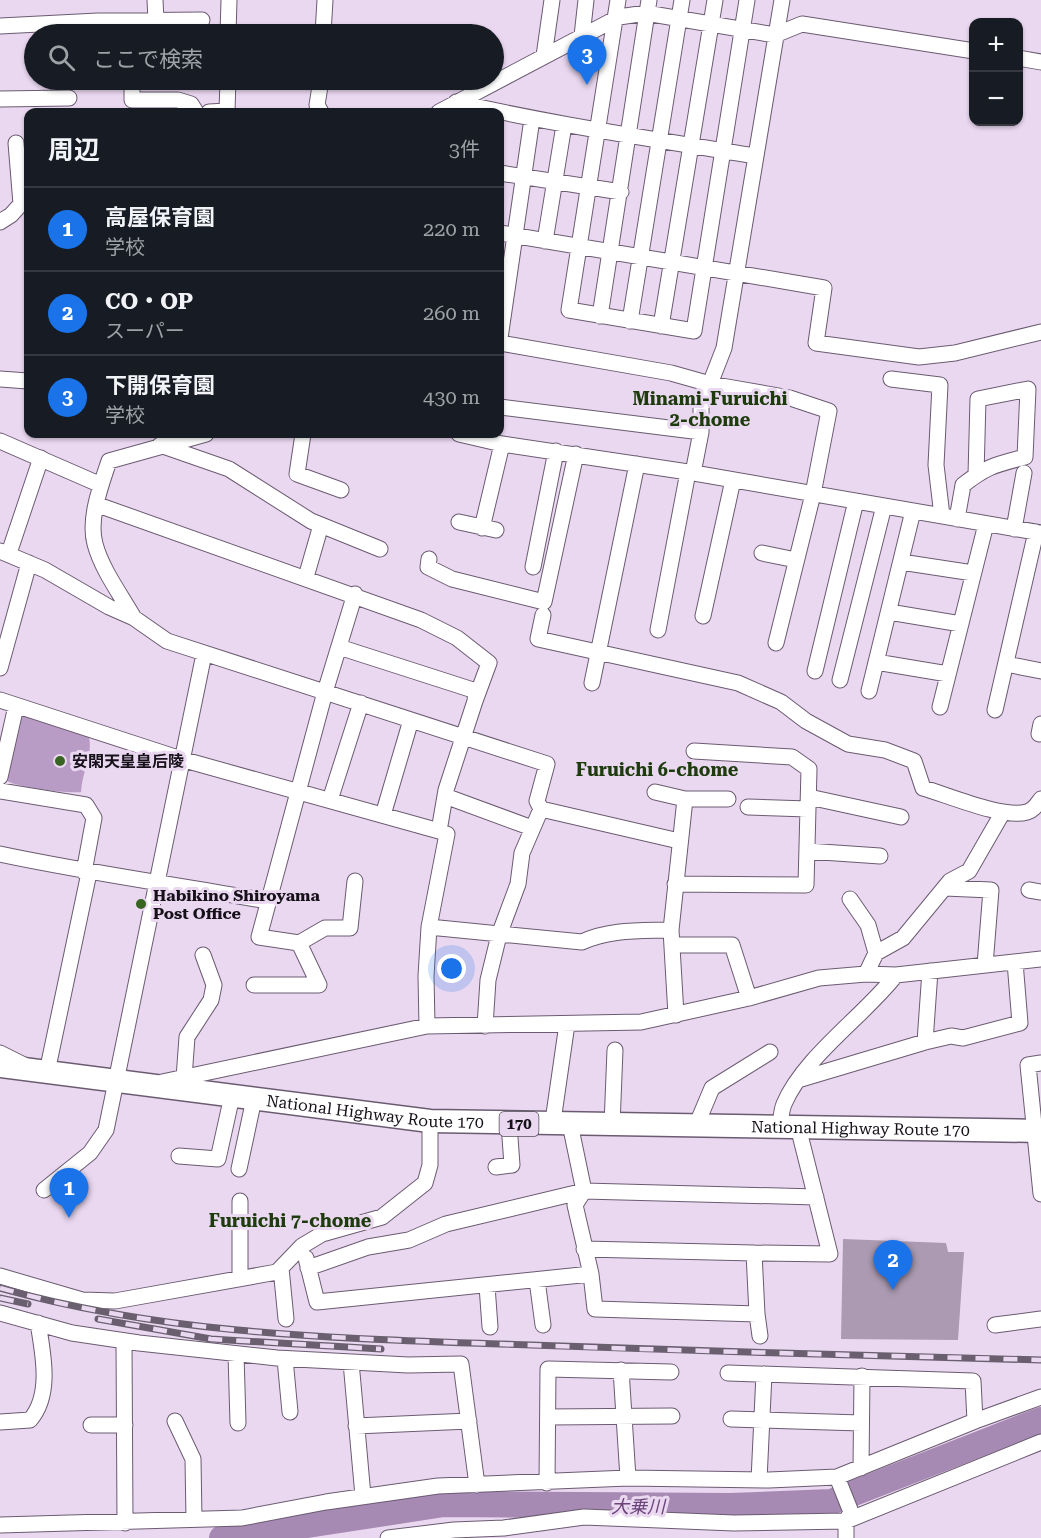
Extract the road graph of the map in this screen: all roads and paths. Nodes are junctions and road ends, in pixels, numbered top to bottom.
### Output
1 (155, 0) edge
2 (229, 0) edge
3 (325, 0) edge
4 (552, 0) edge
5 (586, 0) edge
6 (618, 0) edge
7 (682, 0) edge
8 (715, 0) edge
9 (747, 0) edge
10 (782, 0) edge
11 (647, 6) edge
12 (679, 18) junction
13 (615, 19) junction
14 (156, 20) junction
15 (202, 20) dead end
16 (143, 24) edge
17 (228, 24) edge
18 (324, 24) edge
19 (711, 24) junction
20 (0, 26) edge
21 (24, 26) edge
22 (742, 30) junction
23 (775, 35) junction
24 (582, 36) junction
25 (969, 50) edge
26 (544, 56) junction
27 (1023, 59) edge
28 (1041, 62) edge
29 (504, 77) edge
30 (132, 90) edge
31 (228, 90) edge
32 (319, 90) edge
33 (479, 90) edge
34 (69, 98) dead end
35 (0, 99) edge
36 (456, 102) junction
37 (194, 108) edge
38 (228, 108) edge
39 (319, 108) edge
40 (446, 108) edge
41 (470, 108) edge
42 (532, 119) junction
43 (504, 120) edge
44 (564, 125) junction
45 (597, 128) junction
46 (629, 134) junction
47 (660, 139) junction
48 (15, 143) dead end
49 (692, 145) junction
50 (723, 150) junction
51 (755, 156) junction
52 (504, 174) edge
53 (523, 177) junction
54 (555, 180) junction
55 (588, 185) junction
56 (621, 192) junction
57 (0, 222) edge
58 (506, 234) edge
59 (545, 241) junction
60 (579, 247) junction
61 (611, 252) junction
62 (640, 257) junction
63 (673, 263) junction
64 (504, 265) edge
65 (704, 269) junction
66 (736, 275) junction
67 (600, 316) junction
68 (630, 321) junction
69 (661, 326) junction
70 (1041, 332) edge
71 (504, 341) edge
72 (0, 379) edge
73 (891, 379) dead end
74 (24, 381) edge
75 (710, 384) junction
76 (504, 407) edge
77 (701, 432) junction
78 (188, 438) edge
79 (302, 438) edge
80 (482, 438) edge
81 (0, 441) edge
82 (160, 444) junction
83 (502, 444) junction
84 (556, 451) junction
85 (576, 454) junction
86 (41, 458) junction
87 (637, 464) junction
88 (690, 473) junction
89 (1024, 473) dead end
90 (976, 475) junction
91 (733, 480) junction
92 (101, 485) junction
93 (340, 490) dead end
94 (813, 494) junction
95 (856, 501) junction
96 (98, 505) junction
97 (884, 506) junction
98 (913, 511) junction
99 (950, 518) junction
100 (459, 522) dead end
101 (986, 524) junction
102 (321, 525) junction
103 (1014, 529) junction
104 (1038, 533) edge
105 (380, 549) dead end
106 (4, 552) edge
107 (762, 553) dead end
108 (429, 559) dead end
109 (796, 560) junction
110 (901, 562) junction
111 (29, 563) junction
112 (533, 567) dead end
113 (973, 573) junction
114 (306, 577) junction
115 (355, 594) junction
116 (833, 595) junction
117 (860, 601) junction
118 (889, 612) junction
119 (543, 615) dead end
120 (703, 616) dead end
121 (134, 618) junction
122 (960, 624) junction
123 (658, 630) dead end
124 (776, 643) dead end
125 (339, 647) junction
126 (599, 652) junction
127 (204, 654) junction
128 (876, 662) junction
129 (1006, 664) junction
130 (0, 668) edge
131 (814, 671) dead end
132 (1041, 671) edge
133 (948, 674) junction
134 (840, 680) dead end
135 (592, 683) dead end
136 (869, 691) dead end
137 (325, 692) junction
138 (0, 700) edge
139 (475, 701) junction
140 (361, 703) junction
141 (16, 706) junction
142 (940, 706) dead end
143 (995, 710) dead end
144 (411, 720) junction
145 (463, 737) junction
146 (694, 751) dead end
147 (181, 759) junction
148 (0, 777) edge
149 (0, 790) edge
150 (298, 791) junction
151 (656, 792) dead end
152 (445, 796) junction
153 (685, 799) junction
154 (728, 799) dead end
155 (1041, 799) edge
156 (330, 800) junction
157 (809, 803) junction
158 (748, 807) dead end
159 (541, 809) junction
160 (1003, 812) junction
161 (384, 815) junction
162 (901, 817) dead end
163 (531, 828) junction
164 (447, 834) dead end
165 (678, 842) junction
166 (807, 851) junction
167 (0, 854) edge
168 (880, 856) dead end
169 (86, 872) junction
170 (156, 881) junction
171 (355, 881) dead end
172 (675, 884) junction
173 (945, 888) junction
174 (850, 899) dead end
175 (267, 901) junction
176 (429, 927) junction
177 (499, 934) junction
178 (671, 938) junction
179 (299, 943) junction
180 (876, 954) junction
181 (203, 955) dead end
182 (1041, 959) edge
183 (1015, 962) junction
184 (986, 965) junction
185 (930, 971) junction
186 (866, 974) junction
187 (896, 975) junction
188 (254, 985) dead end
189 (749, 998) junction
190 (676, 1015) junction
191 (567, 1024) junction
192 (427, 1026) junction
193 (485, 1026) junction
194 (925, 1042) junction
195 (615, 1050) dead end
196 (770, 1052) dead end
197 (0, 1053) edge
198 (1041, 1063) edge
199 (0, 1066) edge
200 (41, 1071) junction
201 (801, 1079) junction
202 (115, 1080) junction
203 (180, 1084) junction
204 (243, 1098) junction
205 (430, 1121) junction
206 (509, 1124) junction
207 (563, 1124) junction
208 (612, 1125) junction
209 (696, 1126) junction
210 (789, 1127) junction
211 (1037, 1131) edge
212 (179, 1156) dead end
213 (496, 1167) dead end
214 (239, 1169) dead end
215 (44, 1190) dead end
216 (584, 1191) junction
217 (1041, 1194) edge
218 (816, 1197) junction
219 (240, 1202) dead end
220 (302, 1246) junction
221 (584, 1249) junction
222 (754, 1253) junction
223 (281, 1268) junction
224 (308, 1268) junction
225 (591, 1274) junction
226 (0, 1276) edge
227 (240, 1278) junction
228 (537, 1280) junction
229 (487, 1286) junction
230 (0, 1313) edge
231 (757, 1314) junction
232 (286, 1319) dead end
233 (1041, 1319) edge
234 (38, 1323) junction
235 (543, 1325) dead end
236 (995, 1325) dead end
237 (490, 1327) dead end
238 (760, 1336) dead end
239 (124, 1341) junction
240 (236, 1354) junction
241 (285, 1359) junction
242 (351, 1362) junction
243 (621, 1370) junction
244 (671, 1372) dead end
245 (728, 1373) dead end
246 (764, 1374) junction
247 (862, 1376) junction
248 (1041, 1397) edge
249 (290, 1412) dead end
250 (548, 1416) junction
251 (623, 1416) junction
252 (672, 1416) dead end
253 (731, 1419) dead end
254 (469, 1421) junction
255 (762, 1421) junction
256 (975, 1421) junction
257 (0, 1422) edge
258 (175, 1422) dead end
259 (238, 1423) dead end
260 (861, 1423) junction
261 (91, 1425) dead end
262 (125, 1425) junction
263 (356, 1426) junction
264 (1041, 1442) edge
265 (861, 1468) junction
266 (628, 1478) junction
267 (759, 1480) junction
268 (839, 1481) junction
269 (547, 1483) junction
270 (477, 1485) junction
271 (363, 1496) junction
272 (849, 1517) junction
273 (194, 1519) junction
274 (125, 1523) junction
275 (0, 1525) edge
276 (94, 1531) edge
277 (388, 1538) edge
278 (846, 1538) edge

1 - 14 street
2 - 17 street
3 - 18 street
4 - 26 street
5 - 24 street
6 - 13 street
7 - 12 street
8 - 19 street
9 - 22 street
10 - 23 street
11 - 12 street
11 - 13 street
11 - 46 street
12 - 19 street
12 - 47 street
13 - 24 street
13 - 45 street
14 - 15 street
14 - 16 street
19 - 22 street
19 - 49 street
20 - 21 street
22 - 23 street
22 - 50 street
23 - 25 street
23 - 51 street
24 - 26 street
26 - 29 street
27 - 28 street
30 - 37 street
31 - 38 street
32 - 39 street
33 - 36 street
34 - 35 street
36 - 40 street
36 - 41 street
42 - 43 street
42 - 44 street
42 - 53 street
44 - 45 street
44 - 54 street
45 - 46 street
45 - 55 street
46 - 47 street
46 - 56 street
47 - 49 street
47 - 62 street
48 - 57 street
49 - 50 street
49 - 63 street
50 - 51 street
50 - 65 street
51 - 66 street
52 - 53 street
53 - 54 street
53 - 58 street
54 - 55 street
54 - 59 street
55 - 56 street
55 - 60 street
56 - 61 street
58 - 59 street
58 - 64 street
59 - 60 street
60 - 61 street
60 - 67 street
61 - 62 street
61 - 67 street
62 - 63 street
62 - 68 street
63 - 65 street
63 - 69 street
65 - 66 street
65 - 69 street
66 - 70 street
66 - 75 street
67 - 68 street
68 - 69 street
71 - 75 street
72 - 74 street
73 - 99 street
75 - 77 street
75 - 94 street
76 - 77 street
77 - 88 street
78 - 82 street
79 - 93 street
80 - 83 street
81 - 86 street
82 - 92 street
82 - 102 street
83 - 84 street
83 - 100 street
84 - 85 street
84 - 112 street
85 - 87 street
85 - 108 street
86 - 92 street
86 - 106 street
87 - 88 street
87 - 126 street
88 - 91 street
88 - 123 street
89 - 103 street
90 - 90 street
90 - 99 street
91 - 94 street
91 - 120 street
92 - 96 street
94 - 95 street
94 - 109 street
95 - 97 street
95 - 116 street
96 - 114 street
96 - 121 street
97 - 98 street
97 - 117 street
98 - 99 street
98 - 110 street
99 - 101 street
101 - 103 street
101 - 113 street
102 - 105 street
102 - 114 street
103 - 104 street
104 - 129 street
106 - 111 street
107 - 109 street
109 - 124 street
110 - 113 street
110 - 118 street
111 - 121 street
111 - 130 street
113 - 122 street
114 - 115 street
115 - 125 street
115 - 139 street
116 - 117 street
116 - 131 street
117 - 134 street
118 - 122 street
118 - 128 street
119 - 126 street
121 - 127 street
122 - 133 street
125 - 137 street
125 - 139 street
126 - 135 street
126 - 160 street
127 - 137 street
127 - 147 street
128 - 133 street
128 - 136 street
129 - 132 street
129 - 143 street
133 - 142 street
137 - 140 street
137 - 150 street
138 - 141 street
139 - 145 street
140 - 144 street
140 - 156 street
141 - 147 street
141 - 148 street
144 - 145 street
144 - 161 street
145 - 152 street
145 - 159 street
146 - 157 street
147 - 150 street
147 - 170 street
149 - 169 street
150 - 156 street
150 - 175 street
151 - 153 street
152 - 161 street
152 - 163 street
153 - 154 street
153 - 165 street
155 - 160 street
156 - 161 street
157 - 158 street
157 - 162 street
157 - 166 street
159 - 163 street
159 - 165 street
160 - 173 street
163 - 177 street
164 - 176 street
165 - 172 street
166 - 168 street
166 - 172 street
167 - 169 street
169 - 170 street
169 - 200 street
170 - 175 street
170 - 202 street
171 - 179 street
172 - 178 street
173 - 180 street
173 - 184 street
174 - 180 street
175 - 179 street
176 - 177 street
176 - 192 street
177 - 178 street
177 - 193 street
178 - 189 street
178 - 190 street
179 - 188 street
180 - 186 street
181 - 203 street
182 - 183 street
183 - 184 street
183 - 194 street
184 - 185 street
185 - 187 street
185 - 194 street
186 - 187 street
186 - 189 street
187 - 201 street
189 - 190 street
190 - 191 street
191 - 193 street
191 - 207 street
192 - 193 street
192 - 203 street
194 - 201 street
195 - 208 street
196 - 209 street
197 - 200 street
198 - 211 street
199 - 200 highway, National Highway Route 170 / 170
200 - 202 highway, National Highway Route 170 / 170
201 - 210 street
202 - 203 highway, National Highway Route 170 / 170
202 - 215 street
203 - 204 highway, National Highway Route 170 / 170
204 - 205 highway, National Highway Route 170 / 170
204 - 212 street
204 - 214 street
205 - 206 highway, National Highway Route 170 / 170
205 - 220 street
206 - 207 highway, National Highway Route 170 / 170
206 - 213 street
207 - 208 highway, National Highway Route 170 / 170
207 - 216 street
208 - 209 highway, National Highway Route 170 / 170
209 - 210 highway, National Highway Route 170 / 170
210 - 211 highway, National Highway Route 170 / 170
210 - 218 street
211 - 217 street
216 - 218 street
216 - 221 street
216 - 224 street
218 - 222 street
219 - 227 street
220 - 223 street
220 - 224 street
221 - 222 street
221 - 225 street
222 - 231 street
223 - 227 street
223 - 232 street
224 - 229 street
225 - 228 street
225 - 231 street
226 - 227 street
228 - 229 street
228 - 235 street
229 - 237 street
230 - 234 street
231 - 238 street
233 - 236 street
234 - 239 street
234 - 257 street
239 - 240 street
239 - 262 street
240 - 241 street
240 - 259 street
241 - 242 street
241 - 249 street
242 - 254 street
242 - 263 street
243 - 244 street
243 - 250 street
243 - 251 street
245 - 246 street
246 - 247 street
246 - 255 street
247 - 256 street
247 - 260 street
248 - 256 street
250 - 251 street
250 - 269 street
251 - 252 street
251 - 266 street
253 - 255 street
254 - 263 street
254 - 270 street
255 - 260 street
255 - 267 street
256 - 265 street
258 - 273 street
260 - 265 street
261 - 262 street
262 - 274 street
263 - 271 street
264 - 272 street
265 - 268 street
266 - 267 street
266 - 269 street
267 - 268 street
268 - 272 street
269 - 270 street
270 - 271 street
271 - 273 street
272 - 277 street
272 - 278 street
273 - 274 street
274 - 276 street
275 - 276 street

